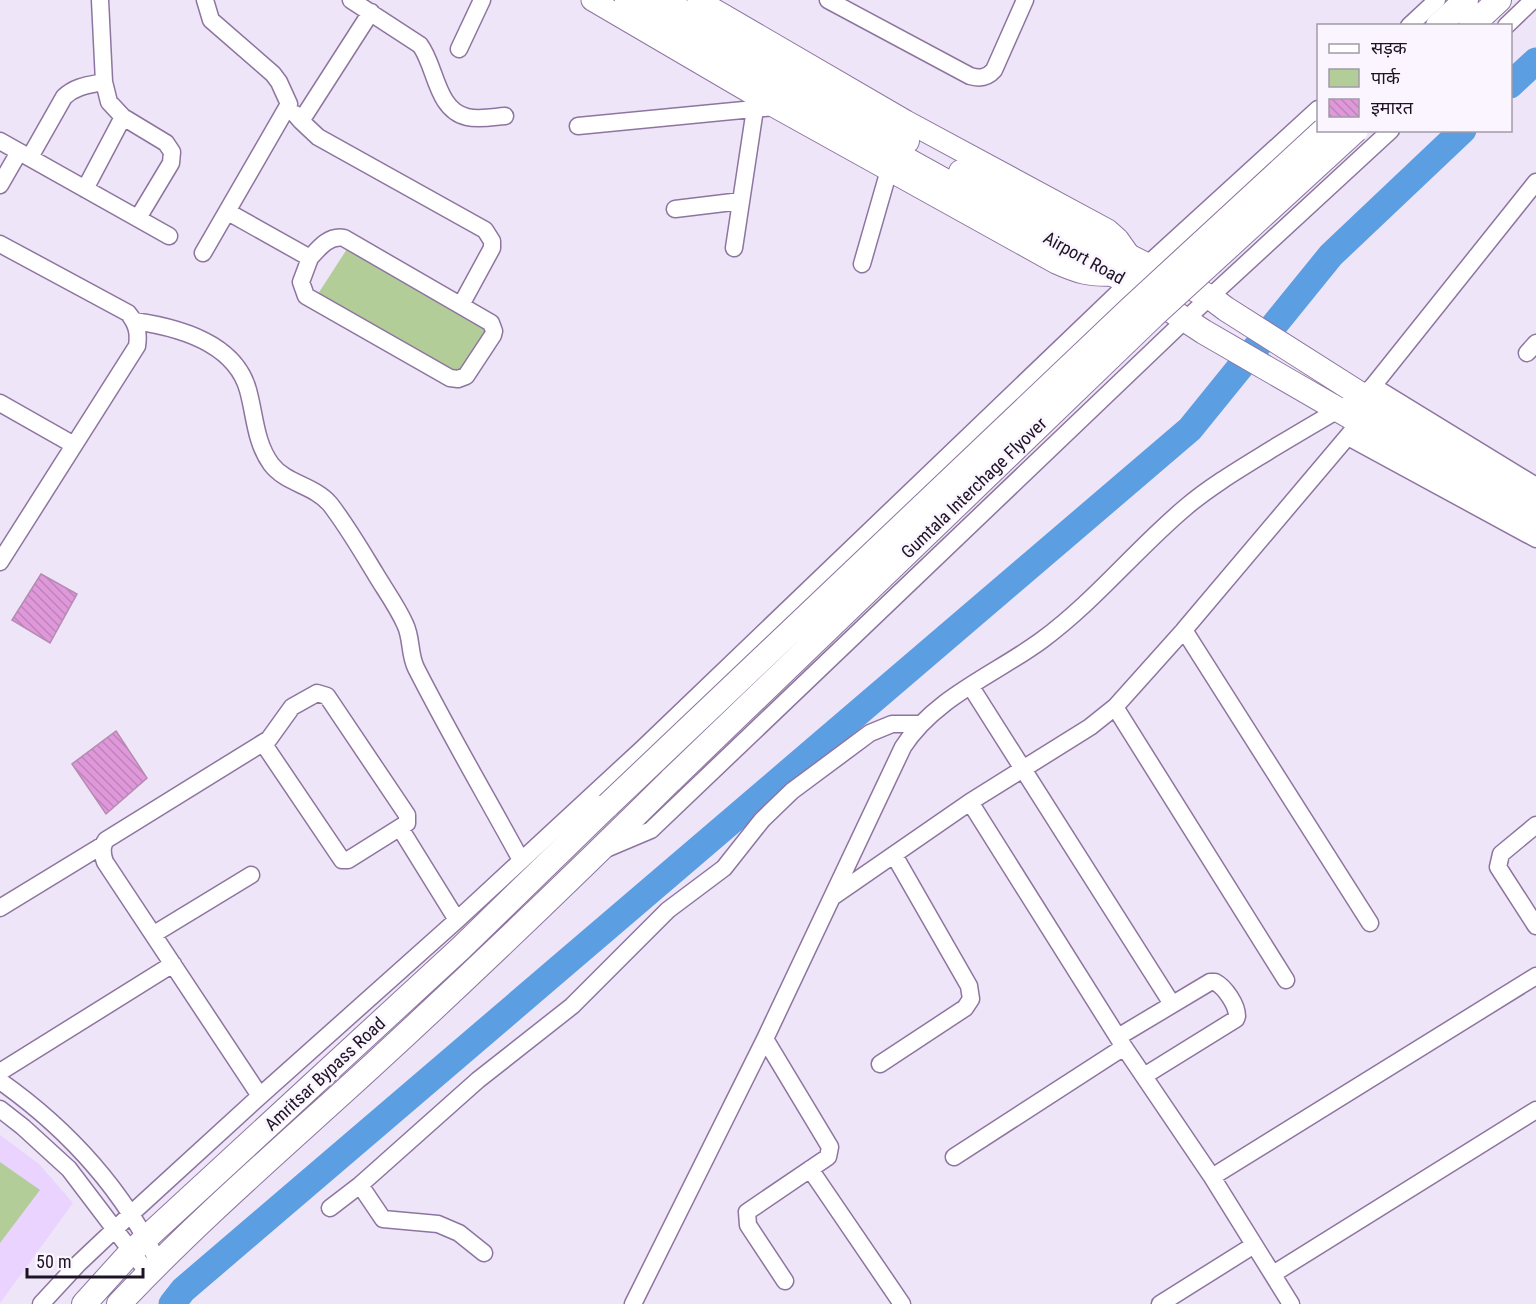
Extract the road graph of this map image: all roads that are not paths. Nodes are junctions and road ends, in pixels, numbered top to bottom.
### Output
1 (100, 0) edge
2 (205, 0) edge
3 (351, 0) edge
4 (482, 0) edge
5 (592, 0) edge
6 (627, 0) edge
7 (662, 0) edge
8 (698, 0) edge
9 (828, 0) edge
10 (1024, 0) edge
11 (1437, 0) edge
12 (1466, 0) edge
13 (1499, 0) edge
14 (1533, 0) edge
15 (370, 12) junction
16 (1412, 24) edge
17 (1440, 24) edge
18 (1473, 24) edge
19 (1508, 24) edge
20 (459, 49) dead end
21 (104, 82) junction
22 (289, 104) junction
23 (765, 108) junction
24 (1317, 110) edge
25 (505, 116) dead end
26 (123, 117) junction
27 (301, 121) junction
28 (578, 126) dead end
29 (1322, 132) edge
30 (1354, 132) edge
31 (1389, 132) edge
32 (0, 141) edge
33 (25, 155) junction
34 (889, 170) junction
35 (1536, 182) edge
36 (0, 185) edge
37 (85, 189) junction
38 (741, 201) junction
39 (675, 209) dead end
40 (228, 212) junction
41 (138, 218) junction
42 (170, 236) dead end
43 (0, 244) edge
44 (734, 248) dead end
45 (203, 253) dead end
46 (310, 258) junction
47 (1139, 260) junction
48 (862, 264) dead end
49 (1121, 279) junction
50 (1218, 303) junction
51 (461, 305) junction
52 (134, 321) junction
53 (1194, 326) junction
54 (1368, 391) junction
55 (0, 403) edge
56 (1337, 411) junction
57 (1354, 430) junction
58 (74, 445) junction
59 (1536, 486) edge
60 (1536, 502) edge
61 (1536, 524) edge
62 (1536, 539) edge
63 (0, 562) edge
64 (1184, 630) junction
65 (971, 687) junction
66 (1115, 707) junction
67 (920, 724) junction
68 (263, 743) junction
69 (1023, 768) junction
70 (970, 802) junction
71 (1536, 825) edge
72 (400, 828) junction
73 (560, 837) junction
74 (103, 845) junction
75 (598, 853) junction
76 (894, 855) junction
77 (521, 860) junction
78 (252, 875) dead end
79 (833, 896) junction
80 (0, 908) edge
81 (457, 920) junction
82 (1370, 923) dead end
83 (1536, 926) edge
84 (154, 934) junction
85 (173, 964) junction
86 (1536, 976) edge
87 (1286, 980) dead end
88 (1172, 1004) junction
89 (765, 1039) junction
90 (1121, 1042) junction
91 (880, 1064) dead end
92 (0, 1072) edge
93 (1144, 1076) junction
94 (0, 1081) edge
95 (260, 1096) junction
96 (0, 1109) edge
97 (1536, 1110) edge
98 (954, 1157) dead end
99 (810, 1169) junction
100 (1212, 1177) junction
101 (360, 1185) junction
102 (330, 1208) dead end
103 (132, 1213) junction
104 (114, 1230) junction
105 (139, 1245) junction
106 (1254, 1245) junction
107 (484, 1253) dead end
108 (153, 1269) junction
109 (1273, 1274) junction
110 (785, 1281) dead end
111 (41, 1304) edge
112 (84, 1304) edge
113 (119, 1304) edge
114 (633, 1304) edge
115 (902, 1304) edge
116 (1160, 1304) edge
117 (1291, 1304) edge

1 - 21 street
2 - 22 street
3 - 15 street
4 - 20 street
5 - 23 main road
6 - 49 highway, Airport Road
7 - 47 highway, Airport Road
8 - 47 main road
9 - 10 street
11 - 16 street
12 - 17 highway
13 - 18 highway
14 - 19 street
15 - 25 street
15 - 27 street
21 - 26 street
21 - 33 street
22 - 27 street
22 - 40 street
23 - 28 street
23 - 34 main road
23 - 38 street
24 - 47 street
26 - 37 street
26 - 41 street
27 - 51 street
29 - 73 highway, Gumtala Interchage Flyover, bridge
30 - 75 highway, Gumtala Interchage Flyover, bridge
31 - 50 street
32 - 33 street
33 - 36 street
33 - 37 street
34 - 48 street
34 - 49 main road
35 - 54 street
37 - 41 street
38 - 39 street
38 - 44 street
40 - 45 street
40 - 46 street
41 - 42 street
43 - 52 street
46 - 51 street
46 - 51 street
47 - 49 street
47 - 50 highway, Airport Road
49 - 53 highway, Airport Road
49 - 73 street
50 - 53 street
50 - 54 highway, Airport Road
52 - 58 street
52 - 77 street
53 - 56 highway, Airport Road
53 - 75 street
54 - 56 street
54 - 59 street
54 - 60 highway, Airport Road
55 - 58 street
56 - 57 highway, Airport Road
56 - 65 street
57 - 61 highway, Airport Road
57 - 62 street
57 - 64 street
58 - 63 street
64 - 66 street
64 - 82 street
65 - 67 street
65 - 69 street
66 - 69 street
66 - 87 street
67 - 79 street
67 - 101 street
68 - 72 street
68 - 72 street
68 - 74 street
69 - 70 street
69 - 88 street
70 - 76 street
70 - 90 street
71 - 83 street
72 - 81 street
73 - 77 street
73 - 105 highway, Amritsar Bypass Road
74 - 80 street
74 - 84 street
75 - 108 highway, Amritsar Bypass Road
76 - 79 street
76 - 91 street
77 - 81 street
78 - 84 street
79 - 89 street
81 - 95 street
84 - 85 street
85 - 92 street
85 - 95 street
86 - 100 street
88 - 90 street
88 - 93 street
89 - 99 street
89 - 114 street
90 - 93 street
90 - 98 street
93 - 100 street
94 - 103 street
95 - 103 street
96 - 104 street
97 - 109 street
99 - 110 street
99 - 115 street
100 - 106 street
101 - 102 street
101 - 107 street
103 - 104 street
103 - 105 street
104 - 105 street
104 - 111 street
105 - 108 street
105 - 112 highway, Amritsar Bypass Road
106 - 109 street
106 - 116 street
108 - 113 highway, Amritsar Bypass Road
109 - 117 street

